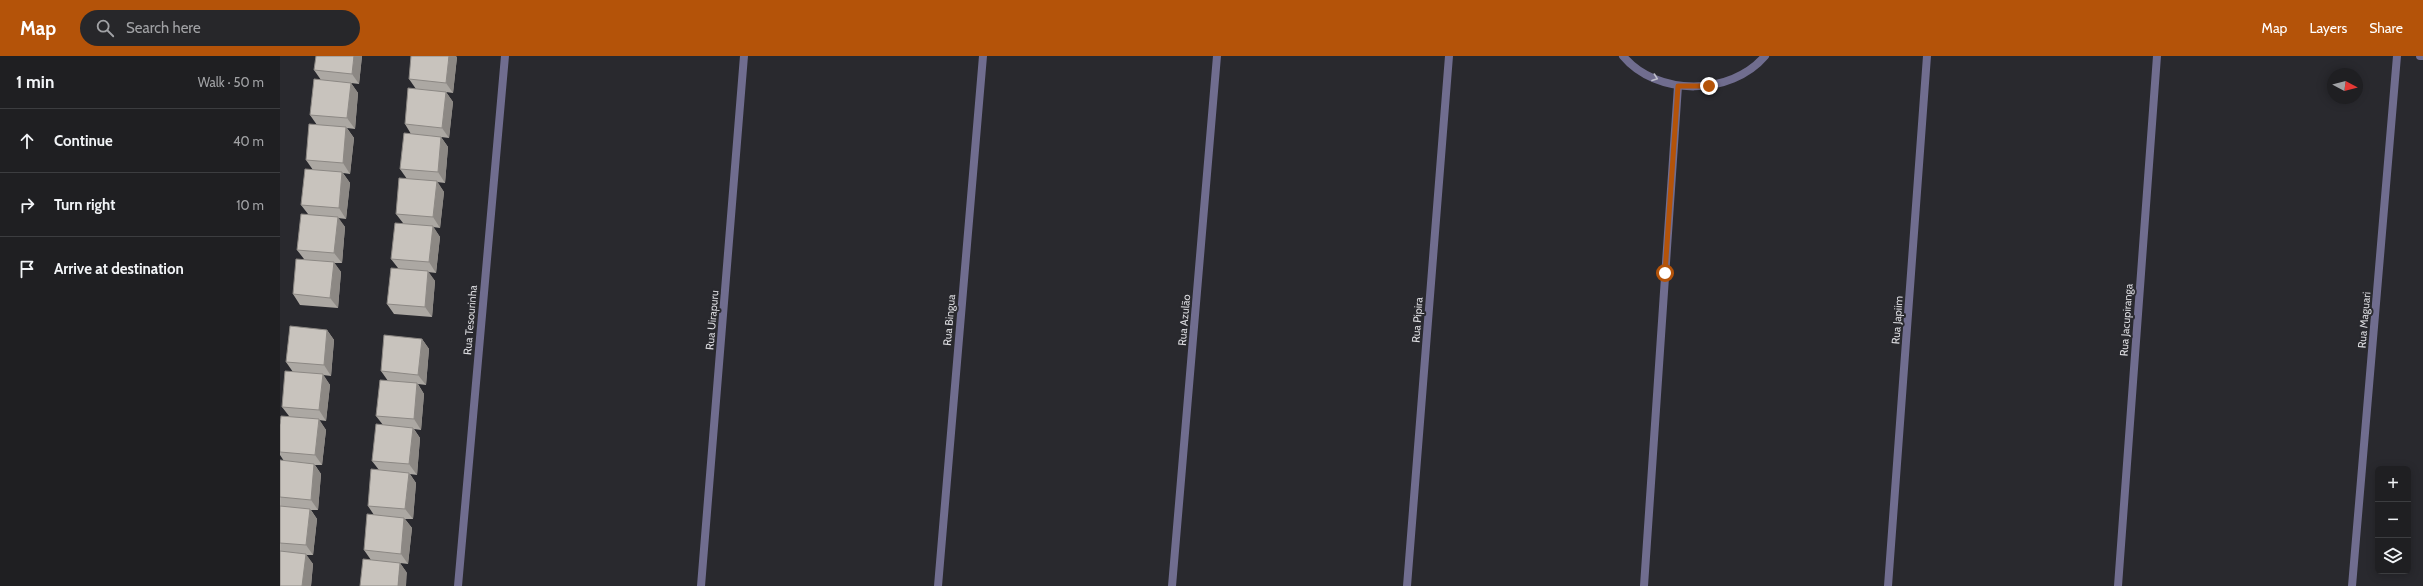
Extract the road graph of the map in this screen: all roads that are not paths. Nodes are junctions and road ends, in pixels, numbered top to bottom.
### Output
1 (505, 56) edge
2 (744, 56) edge
3 (983, 56) edge
4 (1217, 56) edge
5 (1448, 56) edge
6 (1623, 56) edge
7 (1765, 56) edge
8 (1928, 56) edge
9 (2156, 56) edge
10 (2397, 56) edge
11 (2420, 56) edge
12 (2423, 56) edge
13 (1678, 86) junction
14 (458, 586) edge
15 (701, 586) edge
16 (938, 586) edge
17 (1172, 586) edge
18 (1407, 586) edge
19 (1644, 586) edge
20 (1888, 586) edge
21 (2118, 586) edge
22 (2352, 586) edge

1 - 14 street, Rua Tesourinha
2 - 15 street, Rua Uirapuru
3 - 16 street, Rua Bingua
4 - 17 street, Rua Azulão
5 - 18 street, Rua Pipira
6 -> 13 street
7 - 13 street
8 - 20 street, Rua Japiim
9 - 21 street, Rua Jacupiranga
10 - 22 street, Rua Maguari
11 - 12 street
13 - 19 street

